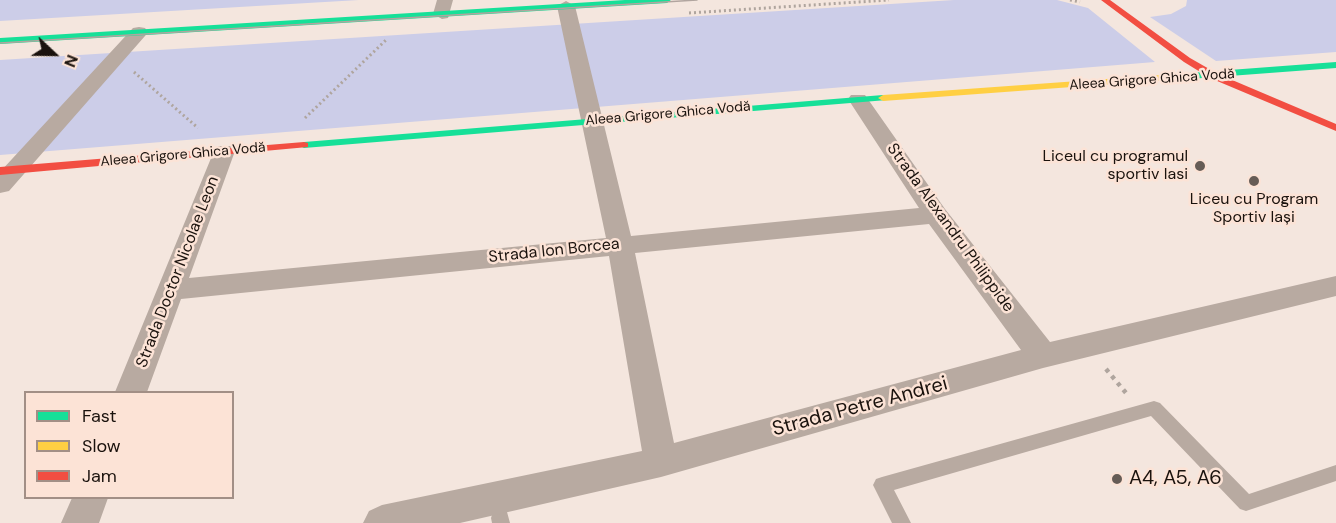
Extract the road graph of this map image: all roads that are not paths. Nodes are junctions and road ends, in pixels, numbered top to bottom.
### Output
1 (667, 0) edge
2 (1105, 0) edge
3 (566, 6) junction
4 (444, 7) edge
5 (139, 32) junction
6 (0, 41) edge
7 (1336, 65) edge
8 (1214, 76) junction
9 (858, 99) junction
10 (590, 120) junction
11 (1336, 128) edge
12 (224, 151) junction
13 (5, 176) edge
14 (936, 214) junction
15 (620, 244) junction
16 (1336, 286) edge
17 (171, 290) junction
18 (1043, 356) junction
19 (132, 391) edge
20 (661, 462) junction
21 (1336, 473) edge
22 (90, 499) edge
23 (81, 523) edge
24 (382, 523) edge
25 (902, 523) edge

1 - 3 street
2 - 8 street
3 - 4 street
3 - 10 street
4 - 5 street
5 - 6 street
5 - 13 street
7 - 8 street, Aleea Grigore Ghica Vodă
8 - 9 street, Aleea Grigore Ghica Vodă
8 - 11 street
9 - 10 street, Aleea Grigore Ghica Vodă
9 - 14 street, Strada Alexandru Philippide
10 - 12 street, Aleea Grigore Ghica Vodă
10 - 15 street
12 - 13 street, Aleea Grigore Ghica Vodă
12 - 17 street, Strada Doctor Nicolae Leon
14 - 15 street, Strada Ion Borcea
14 - 18 street, Strada Alexandru Philippide
15 - 17 street, Strada Ion Borcea
15 - 20 street
16 - 18 street, Strada Petre Andrei
17 - 19 street, Strada Doctor Nicolae Leon
18 - 20 street, Strada Petre Andrei
20 - 24 street, Strada Petre Andrei
21 - 25 lane
22 - 23 street

